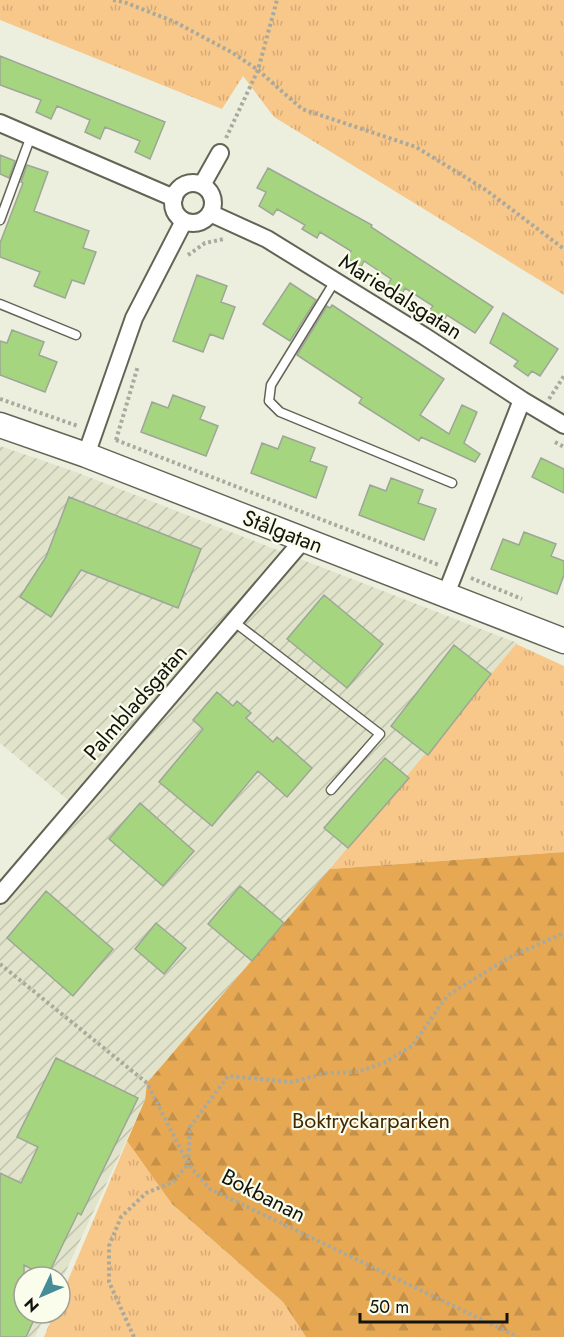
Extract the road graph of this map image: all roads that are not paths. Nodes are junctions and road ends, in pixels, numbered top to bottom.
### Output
1 (0, 123) edge
2 (31, 136) junction
3 (220, 153) road end
4 (202, 185) junction
5 (174, 198) junction
6 (210, 213) junction
7 (0, 220) edge
8 (184, 221) junction
9 (335, 281) junction
10 (0, 304) edge
11 (76, 335) dead end
12 (522, 400) junction
13 (0, 425) edge
14 (564, 425) edge
15 (86, 455) junction
16 (452, 483) dead end
17 (304, 539) junction
18 (447, 594) junction
19 (233, 621) junction
20 (564, 641) edge
21 (331, 790) dead end
22 (0, 895) edge

1 - 2 street
2 - 5 street
2 - 7 lane
3 - 4 street
4 - 5 street
4 - 6 street
5 - 8 street
6 - 8 street
6 - 9 street, Mariedalsgatan
8 - 15 street
9 - 12 street, Mariedalsgatan
9 - 16 lane
10 - 11 lane
12 - 14 street, Mariedalsgatan
12 - 18 street
13 - 15 street, Stålgatan
15 - 17 street, Stålgatan
17 - 18 street, Stålgatan
17 - 19 street, Palmbladsgatan
18 - 20 street, Stålgatan
19 - 21 lane
19 - 22 street, Palmbladsgatan

